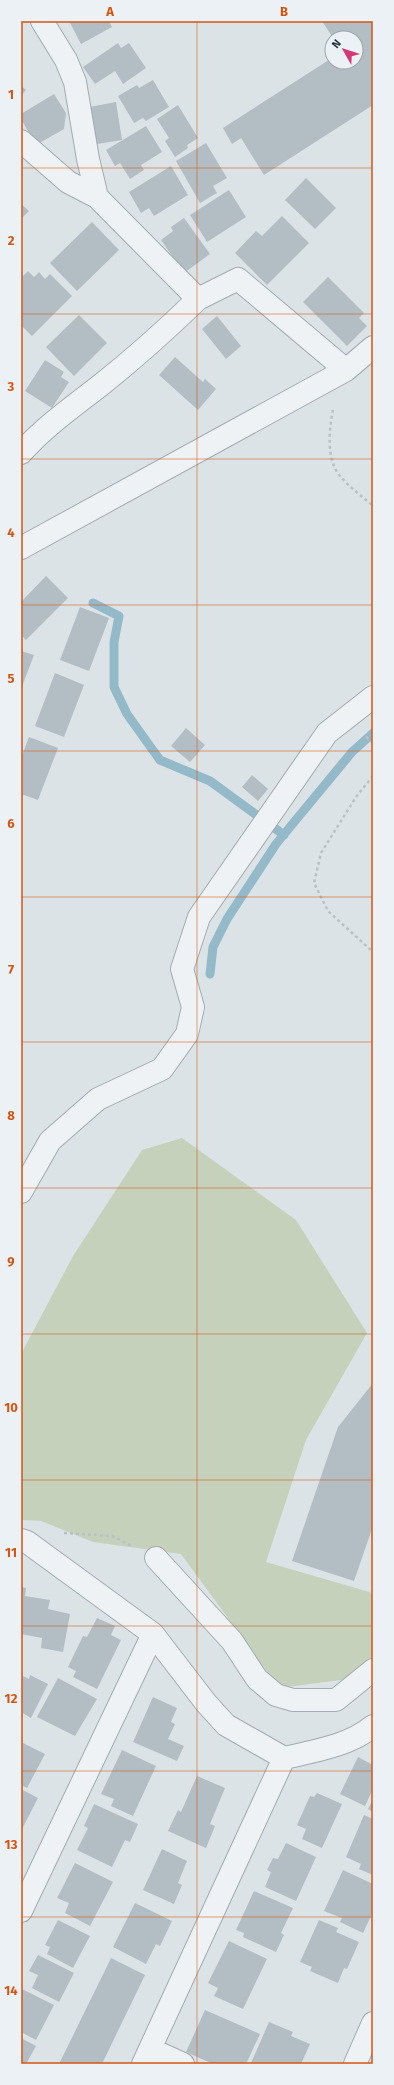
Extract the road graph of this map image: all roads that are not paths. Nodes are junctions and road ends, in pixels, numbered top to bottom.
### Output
1 (42, 21) edge
2 (21, 141) edge
3 (97, 197) junction
4 (198, 299) junction
5 (373, 347) edge
6 (340, 373) junction
7 (30, 429) edge
8 (21, 453) edge
9 (21, 548) edge
10 (373, 697) edge
11 (21, 1192) edge
12 (21, 1540) edge
13 (156, 1558) road end
14 (153, 1634) junction
15 (373, 1670) edge
16 (373, 1726) edge
17 (284, 1758) junction
18 (21, 1911) edge
19 (373, 2022) edge
20 (147, 2057) edge
21 (183, 2064) edge
22 (355, 2064) edge

1 - 3 street
2 - 3 street
3 - 4 street
4 - 6 street
4 - 7 street
5 - 6 street
6 - 9 street
7 - 8 street
10 - 11 street
12 - 14 street
13 - 15 street
14 - 17 street
14 - 18 street
16 - 17 street
17 - 20 street
19 - 22 street
20 - 21 street

